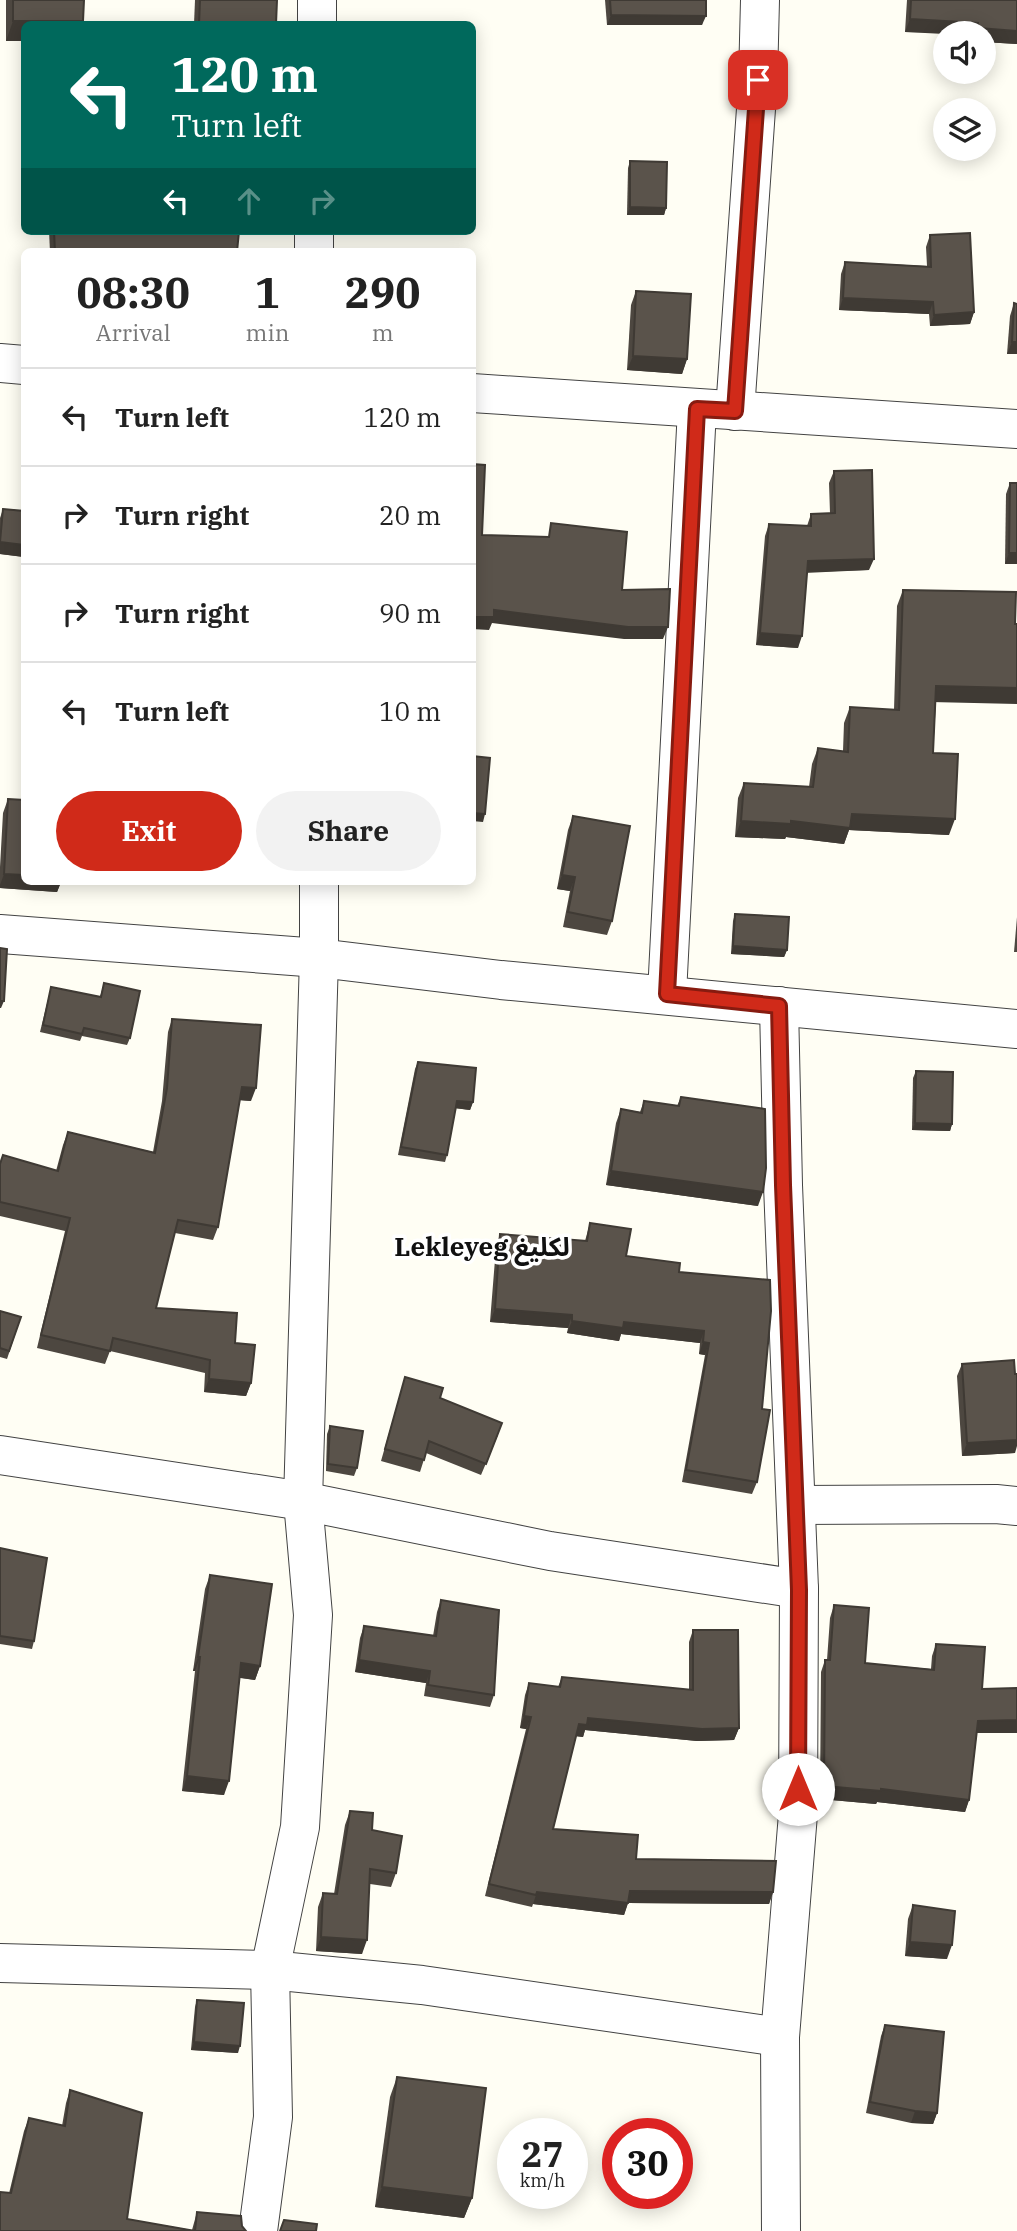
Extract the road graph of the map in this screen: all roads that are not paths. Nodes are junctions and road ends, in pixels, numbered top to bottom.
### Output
1 (317, 0) edge
2 (760, 0) edge
3 (317, 21) edge
4 (0, 363) edge
5 (21, 365) edge
6 (476, 393) edge
7 (697, 409) junction
8 (735, 411) junction
9 (1017, 429) edge
10 (318, 885) edge
11 (0, 934) edge
12 (319, 958) junction
13 (667, 994) junction
14 (779, 1006) junction
15 (1017, 1029) edge
16 (0, 1455) edge
17 (303, 1501) junction
18 (796, 1505) junction
19 (1017, 1506) edge
20 (799, 1590) junction
21 (0, 1963) edge
22 (270, 1970) junction
23 (780, 2037) junction
24 (258, 2231) edge
25 (781, 2231) edge

1 - 3 street
2 - 8 street
4 - 5 street
6 - 7 street
7 - 8 street
7 - 13 street
8 - 9 street
10 - 12 street
11 - 12 street
12 - 13 street
12 - 17 street
13 - 14 street
14 - 15 street
14 - 18 street
16 - 17 street
17 - 20 street
17 - 22 street
18 - 19 street
18 - 20 street
20 - 23 street
21 - 22 street
22 - 23 street
22 - 24 street
23 - 25 street

